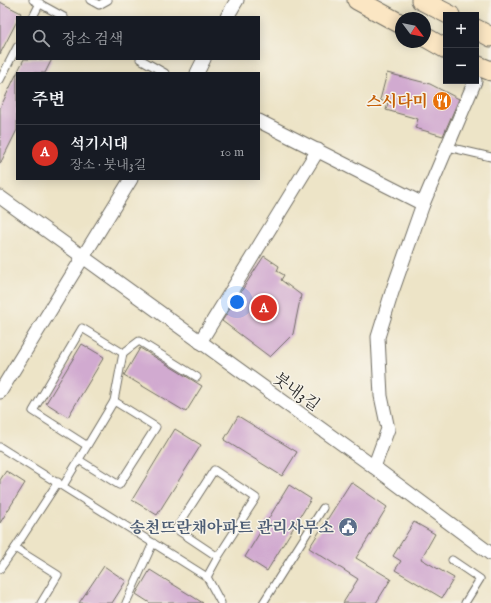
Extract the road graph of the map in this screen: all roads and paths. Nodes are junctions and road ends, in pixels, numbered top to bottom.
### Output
1 (90, 0) edge
2 (108, 0) edge
3 (237, 0) edge
4 (357, 0) edge
5 (421, 0) edge
6 (36, 2) edge
7 (444, 12) edge
8 (33, 16) edge
9 (62, 16) edge
10 (228, 16) edge
11 (395, 21) edge
12 (479, 31) edge
13 (491, 37) edge
14 (431, 40) edge
15 (444, 48) edge
16 (16, 49) edge
17 (142, 60) edge
18 (204, 60) edge
19 (163, 72) edge
20 (198, 72) edge
21 (480, 73) edge
22 (0, 80) edge
23 (260, 121) edge
24 (448, 146) junction
25 (318, 150) junction
26 (491, 157) edge
27 (131, 180) edge
28 (0, 197) edge
29 (423, 204) junction
30 (82, 257) junction
31 (200, 342) junction
32 (123, 353) junction
33 (197, 377) dead end
34 (0, 392) edge
35 (114, 401) junction
36 (86, 445) junction
37 (0, 447) edge
38 (79, 460) junction
39 (374, 467) junction
40 (60, 484) junction
41 (323, 508) dead end
42 (152, 543) junction
43 (15, 548) junction
44 (491, 554) edge
45 (218, 557) junction
46 (452, 560) dead end
47 (0, 569) edge
48 (208, 577) junction
49 (41, 603) edge
50 (126, 603) edge
51 (221, 603) edge
52 (262, 603) edge
53 (465, 603) edge

1 - 2 lane
3 - 10 street
4 - 11 street
5 - 7 street
6 - 8 lane
6 - 9 lane
12 - 13 street
14 - 15 street
16 - 22 lane
17 - 19 lane
18 - 20 street
21 - 24 street
23 - 25 street
24 - 26 lane
24 - 29 street
25 - 29 street
25 - 31 street
27 - 30 street
28 - 30 street, 붓내3길
29 - 39 street
30 - 31 street, 붓내3길
30 - 34 street
31 - 39 street, 붓내3길
32 - 33 lane
32 - 35 lane
32 - 36 lane
35 - 36 lane
35 - 38 lane
36 - 38 lane
37 - 40 lane
38 - 40 lane
39 - 44 street, 붓내3길
40 - 42 lane
40 - 43 lane
41 - 52 lane
42 - 48 lane
42 - 50 lane
43 - 47 lane
43 - 49 lane
45 - 45 lane
45 - 48 lane
46 - 53 lane
48 - 51 lane

